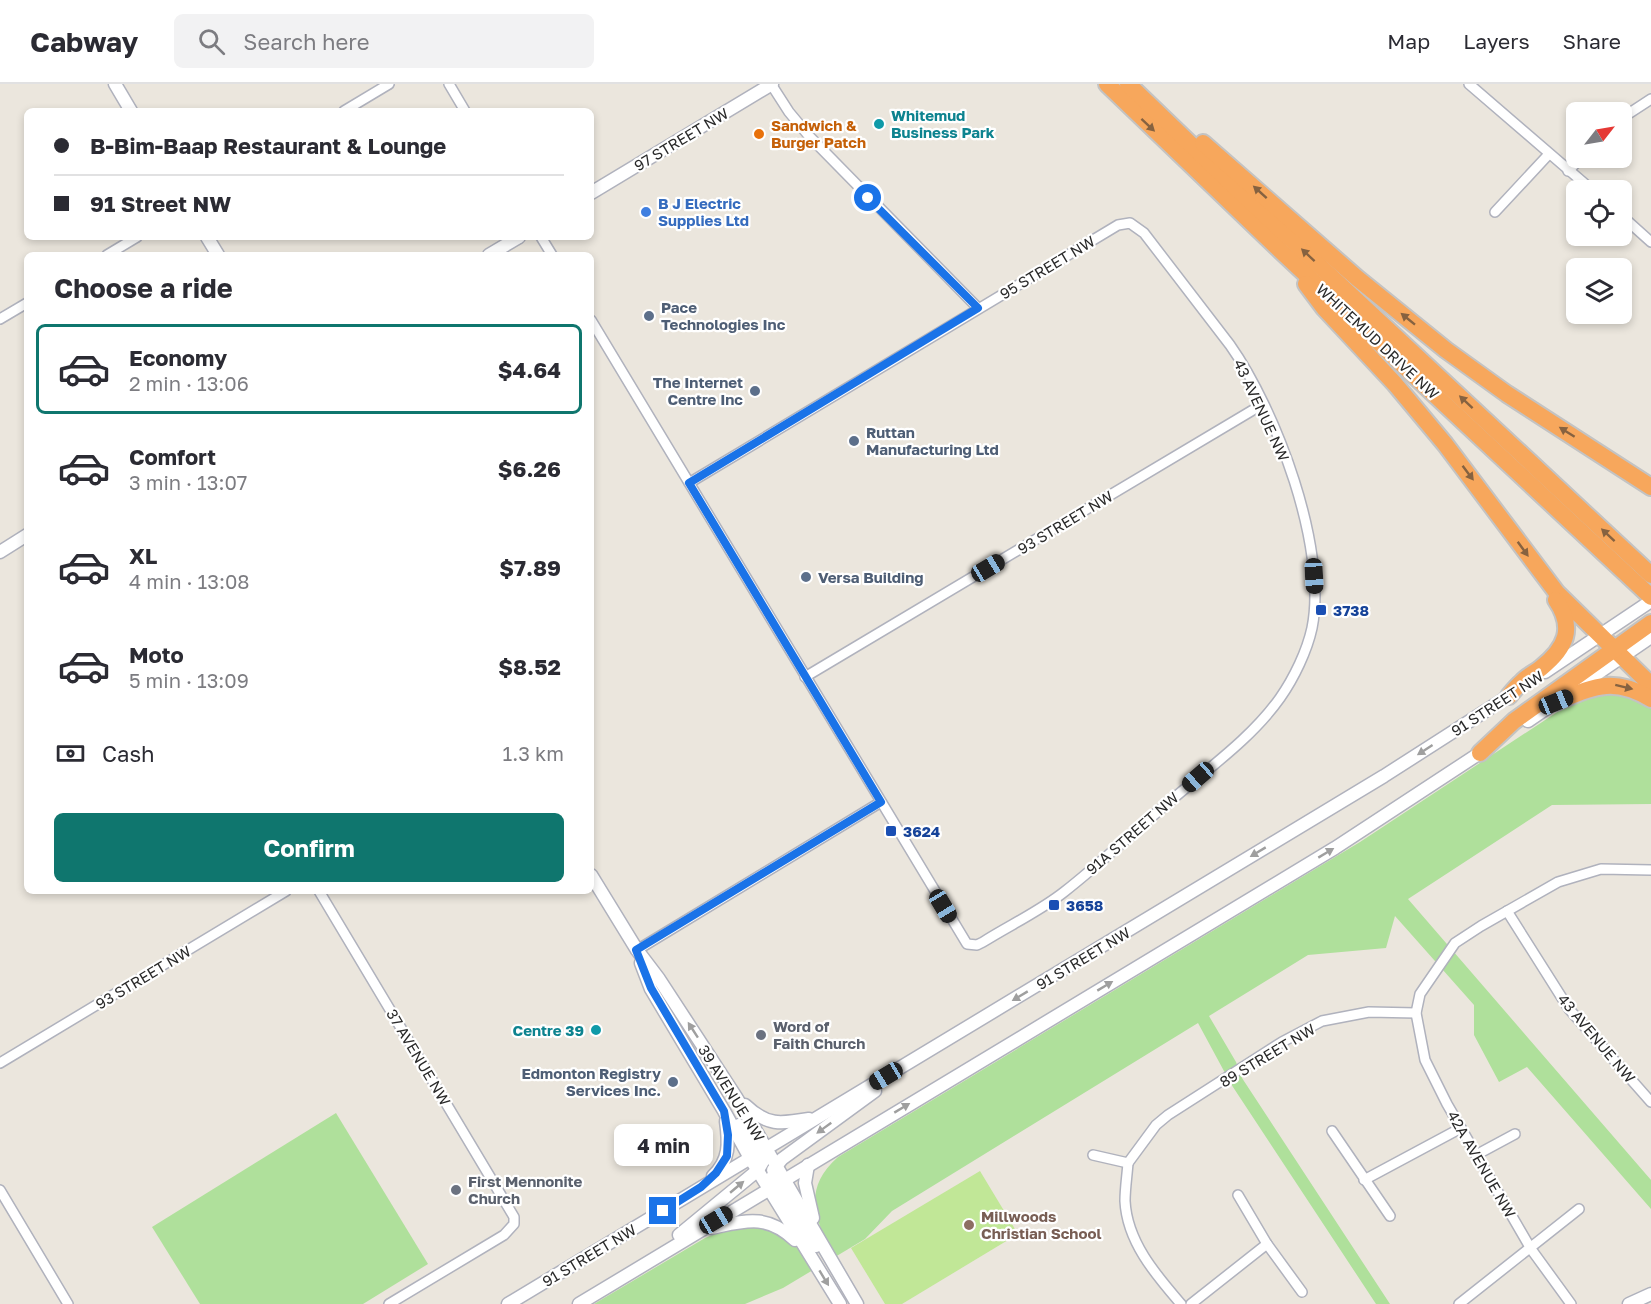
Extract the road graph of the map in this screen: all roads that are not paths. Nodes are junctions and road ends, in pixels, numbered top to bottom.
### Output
1 (115, 84) edge
2 (389, 84) edge
3 (448, 84) edge
4 (771, 84) edge
5 (1107, 84) edge
6 (1128, 84) edge
7 (1469, 84) edge
8 (1651, 99) edge
9 (129, 108) edge
10 (349, 108) edge
11 (463, 108) edge
12 (1632, 111) edge
13 (1165, 121) junction
14 (1549, 154) junction
15 (1571, 168) edge
16 (1568, 171) junction
17 (1579, 180) edge
18 (594, 191) edge
19 (1495, 212) dead end
20 (1130, 223) joint
21 (1632, 225) edge
22 (131, 240) edge
23 (514, 240) edge
24 (1651, 242) edge
25 (111, 252) edge
26 (494, 252) edge
27 (1282, 252) junction
28 (24, 305) edge
29 (978, 308) junction
30 (0, 319) edge
31 (594, 325) edge
32 (1263, 404) junction
33 (689, 483) junction
34 (1651, 485) edge
35 (24, 537) edge
36 (0, 552) edge
37 (1541, 573) junction
38 (1651, 575) edge
39 (1315, 595) joint
40 (1651, 599) edge
41 (1651, 611) edge
42 (1643, 628) edge
43 (1600, 636) junction
44 (1624, 651) junction
45 (806, 677) junction
46 (1651, 685) edge
47 (1509, 696) junction
48 (1651, 699) edge
49 (1556, 702) junction
50 (1480, 753) junction
51 (881, 802) junction
52 (1651, 870) edge
53 (594, 880) edge
54 (281, 894) edge
55 (321, 894) edge
56 (1507, 911) junction
57 (636, 950) junction
58 (1416, 1013) junction
59 (940, 1045) junction
60 (0, 1063) edge
61 (709, 1087) junction
62 (736, 1096) junction
63 (1651, 1102) edge
64 (724, 1111) junction
65 (816, 1118) junction
66 (1461, 1128) junction
67 (1332, 1131) dead end
68 (1515, 1134) dead end
69 (1093, 1155) dead end
70 (1476, 1155) junction
71 (760, 1159) junction
72 (1128, 1163) junction
73 (808, 1165) junction
74 (775, 1177) junction
75 (1364, 1180) junction
76 (701, 1187) junction
77 (0, 1190) edge
78 (1238, 1196) dead end
79 (1579, 1209) dead end
80 (1390, 1216) dead end
81 (701, 1230) junction
82 (819, 1236) junction
83 (1267, 1244) junction
84 (1531, 1249) junction
85 (808, 1252) junction
86 (626, 1276) junction
87 (842, 1277) junction
88 (1302, 1292) dead end
89 (1651, 1294) edge
90 (68, 1304) edge
91 (389, 1304) edge
92 (508, 1304) edge
93 (579, 1304) edge
94 (840, 1304) edge
95 (857, 1304) edge
96 (1181, 1304) edge
97 (1191, 1304) edge
98 (1459, 1304) edge
99 (1571, 1304) edge
100 (1629, 1304) edge

1 - 9 main road
2 - 10 street
3 - 11 street
4 - 18 main road, 97 STREET NW
4 - 29 street
5 -> 27 highway, WHITEMUD DRIVE NW
6 - 13 highway, WHITEMUD DRIVE NW
7 - 14 street
8 - 12 street
34 -> 13 highway
38 -> 13 highway, WHITEMUD DRIVE NW
14 - 16 street
14 - 19 street
15 - 16 street
16 - 17 street
20 - 29 street, 95 STREET NW
20 - 32 street, 43 AVENUE NW
21 - 24 street
22 - 25 street
23 - 26 main road
27 -> 37 highway
27 - 40 highway, WHITEMUD DRIVE NW
28 - 30 street
29 - 33 street, 95 STREET NW
31 - 33 street
32 - 39 street, 43 AVENUE NW
32 - 45 street, 93 STREET NW
33 - 45 street
35 - 36 main road
37 - 43 highway
37 - 47 highway
39 - 51 street, 91A STREET NW
40 - 42 main road, 91 STREET NW
41 - 42 highway
42 - 43 main road, 91 STREET NW
42 - 44 highway
43 - 44 highway
43 - 47 main road, 91 STREET NW
44 - 46 highway
44 - 49 main road, 91 STREET NW
44 - 50 highway
45 - 51 street
47 -> 59 main road, 91 STREET NW
49 -> 48 highway
49 - 50 main road, 91 STREET NW
73 -> 50 main road, 91 STREET NW
51 - 57 street
52 - 56 street
53 - 57 main road, 39 AVENUE NW
54 - 60 street, 93 STREET NW
55 - 91 street, 37 AVENUE NW
56 - 58 street
56 - 63 street, 43 AVENUE NW
57 - 61 main road, 39 AVENUE NW
62 -> 57 main road, 39 AVENUE NW
58 - 66 street, 42A AVENUE NW
58 - 72 street, 89 STREET NW
59 - 65 main road, 91 STREET NW
59 -> 74 main road
61 - 64 main road, 39 AVENUE NW
61 - 71 main road
62 - 65 main road
62 - 71 main road, 39 AVENUE NW
64 - 71 main road, 39 AVENUE NW
64 - 76 main road
65 - 71 main road, 91 STREET NW
66 - 70 street, 42A AVENUE NW
66 - 75 street
67 - 75 street
68 - 70 street
69 - 72 street
70 - 84 street, 42A AVENUE NW
71 - 74 main road
71 - 74 main road
71 - 76 main road, 91 STREET NW
86 -> 71 main road
72 - 96 street
73 - 74 main road, 91 STREET NW
73 - 82 main road
74 - 81 main road, 91 STREET NW
74 - 82 main road
74 - 85 main road
74 - 87 main road
75 - 80 street
76 - 92 main road, 91 STREET NW
77 - 90 street
78 - 83 street
79 - 84 street
81 - 85 main road
81 - 86 main road, 91 STREET NW
82 - 87 main road
83 - 88 street
83 - 97 street
84 - 98 street
84 - 99 street, 42A AVENUE NW
85 -> 94 main road
86 - 93 main road, 91 STREET NW
87 - 95 main road
89 - 100 main road

